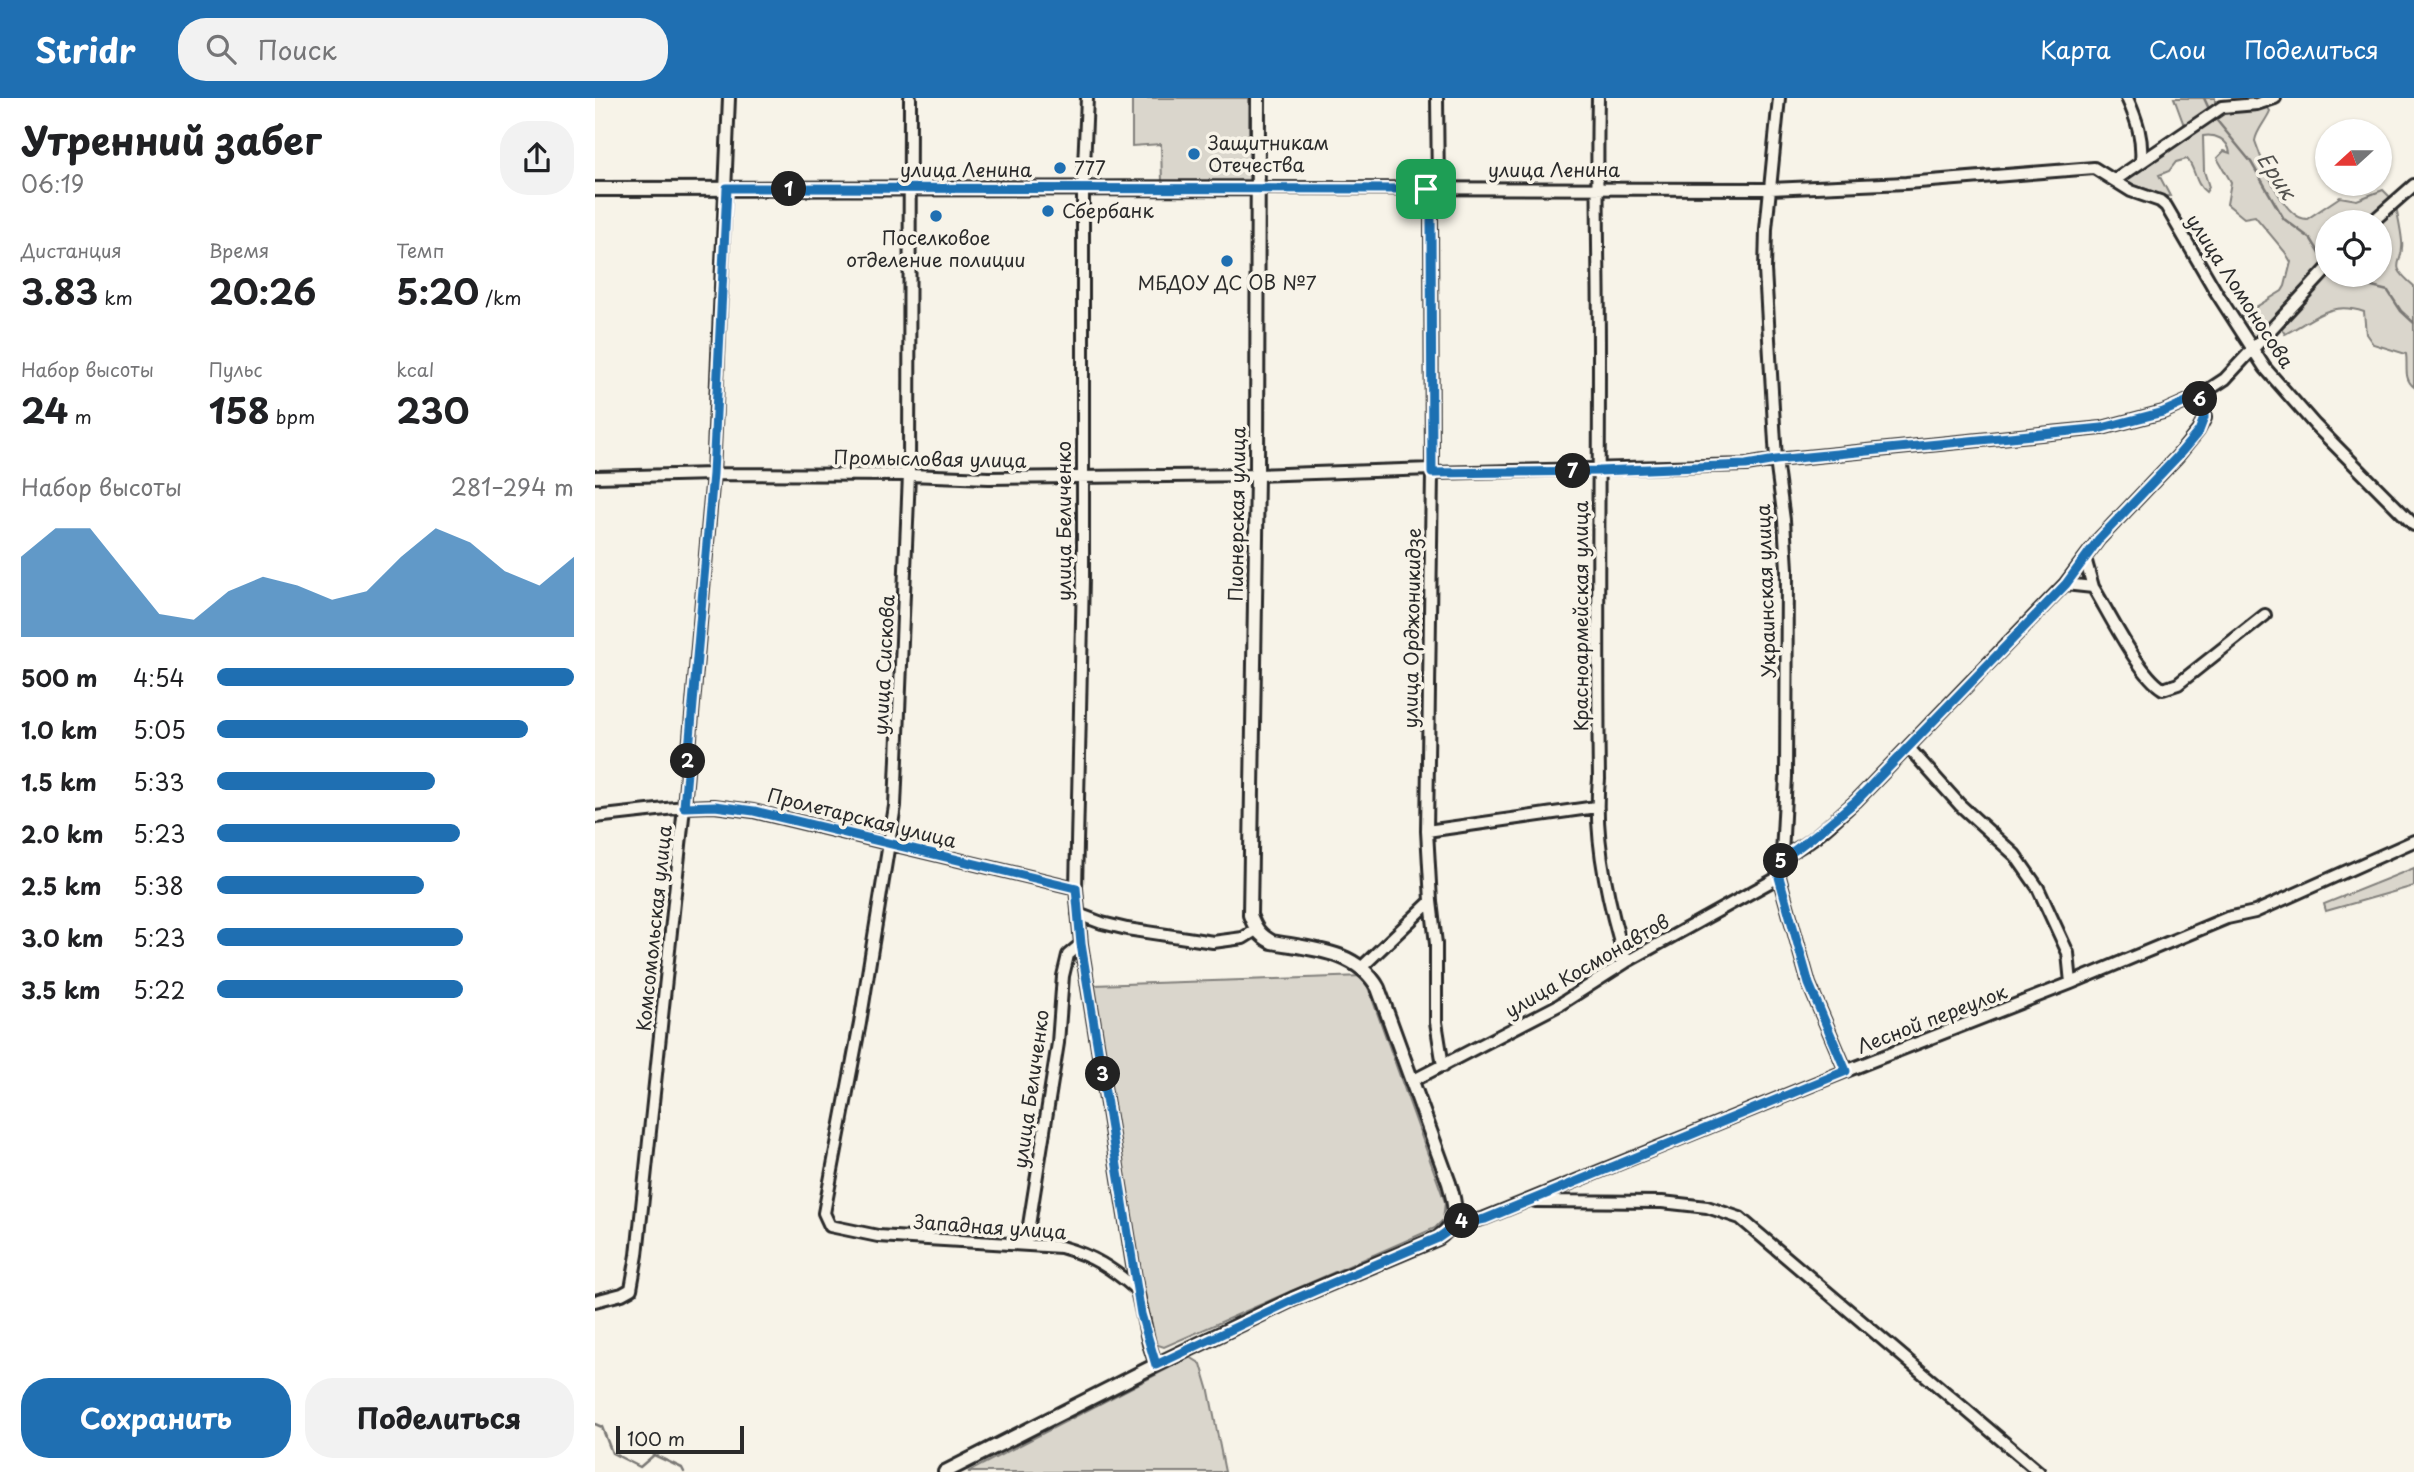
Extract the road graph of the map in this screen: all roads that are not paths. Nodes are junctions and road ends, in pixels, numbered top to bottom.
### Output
1 (729, 98) edge
2 (910, 98) edge
3 (1087, 98) edge
4 (1258, 98) edge
5 (1437, 98) edge
6 (1598, 98) edge
7 (1779, 98) edge
8 (2127, 98) edge
9 (2275, 98) edge
10 (2219, 103) edge
11 (2141, 162) junction
12 (2115, 180) junction
13 (2414, 186) edge
14 (727, 188) junction
15 (1259, 188) junction
16 (595, 189) edge
17 (908, 189) junction
18 (1083, 189) junction
19 (1432, 189) junction
20 (1770, 189) junction
21 (1596, 190) junction
22 (2386, 210) edge
23 (2315, 282) edge
24 (2253, 349) junction
25 (2199, 396) junction
26 (1776, 460) junction
27 (1432, 471) junction
28 (1599, 471) junction
29 (713, 474) junction
30 (909, 475) junction
31 (1257, 475) junction
32 (595, 477) edge
33 (1081, 477) junction
34 (2414, 526) edge
35 (2085, 558) junction
36 (2066, 584) junction
37 (2093, 587) junction
38 (2265, 615) dead end
39 (1909, 748) junction
40 (684, 807) junction
41 (1596, 807) junction
42 (595, 817) edge
43 (1427, 831) junction
44 (2414, 841) edge
45 (890, 845) junction
46 (1782, 855) junction
47 (1779, 877) junction
48 (1076, 888) junction
49 (1431, 901) junction
50 (1078, 914) junction
51 (1256, 930) junction
52 (1081, 944) junction
53 (1626, 962) junction
54 (1362, 967) junction
55 (2071, 983) junction
56 (1443, 1066) junction
57 (1846, 1071) junction
58 (1412, 1081) junction
59 (1528, 1201) junction
60 (1454, 1221) junction
61 (830, 1226) joint
62 (1026, 1244) junction
63 (1137, 1290) junction
64 (595, 1301) edge
65 (1156, 1365) junction
66 (945, 1472) edge
67 (2039, 1472) edge

1 - 14 street, Комсомольская улица
2 - 17 street, улица Сискова
3 - 18 street, улица Беличенко
4 - 15 street, Пионерская улица
5 - 19 street, улица Орджоникидзе
6 - 21 street, Красноармейская улица
7 - 20 street, Украинская улица
8 - 11 street
9 - 10 street
10 - 11 street
11 - 12 street
12 - 20 street, улица Ленина
12 - 24 street, улица Ломоносова
13 - 22 street
14 - 16 street, улица Ленина
14 - 17 street, улица Ленина
14 - 29 street, Комсомольская улица
15 - 18 street, улица Ленина
15 - 19 street, улица Ленина
15 - 31 street, Пионерская улица
17 - 18 street, улица Ленина
17 - 30 street, улица Сискова
18 - 33 street, улица Беличенко
19 - 21 street, улица Ленина
19 - 27 street, улица Орджоникидзе
20 - 21 street, улица Ленина
20 - 26 street, Украинская улица
21 - 28 street, Красноармейская улица
23 - 24 street, Промысловая улица
24 - 25 street, Промысловая улица
24 - 34 street, улица Ломоносова
25 - 26 street, Промысловая улица
25 - 35 street
26 - 28 street, Промысловая улица
26 - 46 street, Украинская улица
27 - 28 street, Промысловая улица
27 - 31 street, Промысловая улица
27 - 43 street, улица Орджоникидзе
28 - 41 street, Красноармейская улица
29 - 30 street, Промысловая улица
29 - 32 street, Промысловая улица
29 - 40 street, Комсомольская улица
30 - 33 street, Промысловая улица
30 - 45 street, улица Сискова
31 - 33 street, Промысловая улица
31 - 51 street, Пионерская улица
33 - 48 street, улица Беличенко
35 - 36 street
35 - 37 street
36 - 37 street
36 - 39 street
37 - 38 street
39 - 46 street
39 - 55 street
40 - 42 street, Пролетарская улица
40 - 45 street, Пролетарская улица
40 - 64 street, Комсомольская улица
41 - 43 street
41 - 53 street, Красноармейская улица
43 - 49 street, улица Орджоникидзе
44 - 55 street, Лесной переулок
45 - 48 street, Пролетарская улица
45 - 61 street, улица Сискова
46 - 47 street, Украинская улица
47 - 53 street, улица Космонавтов
47 - 57 street, Украинская улица
48 - 50 street, улица Беличенко
49 - 54 street
49 - 56 street, улица Орджоникидзе
50 - 51 street
50 - 52 street, улица Беличенко
51 - 54 street
52 - 62 street, улица Беличенко
52 - 63 street, улица Беличенко
53 - 56 street, улица Космонавтов
54 - 58 street
55 - 57 street, Лесной переулок
56 - 58 street, улица Космонавтов
57 - 59 street, Лесной переулок
58 - 60 street
59 - 60 street, Лесной переулок
59 - 67 street
60 - 65 street
61 - 62 street, Западная улица
62 - 63 street, Западная улица
63 - 65 street, улица Беличенко
65 - 66 street

